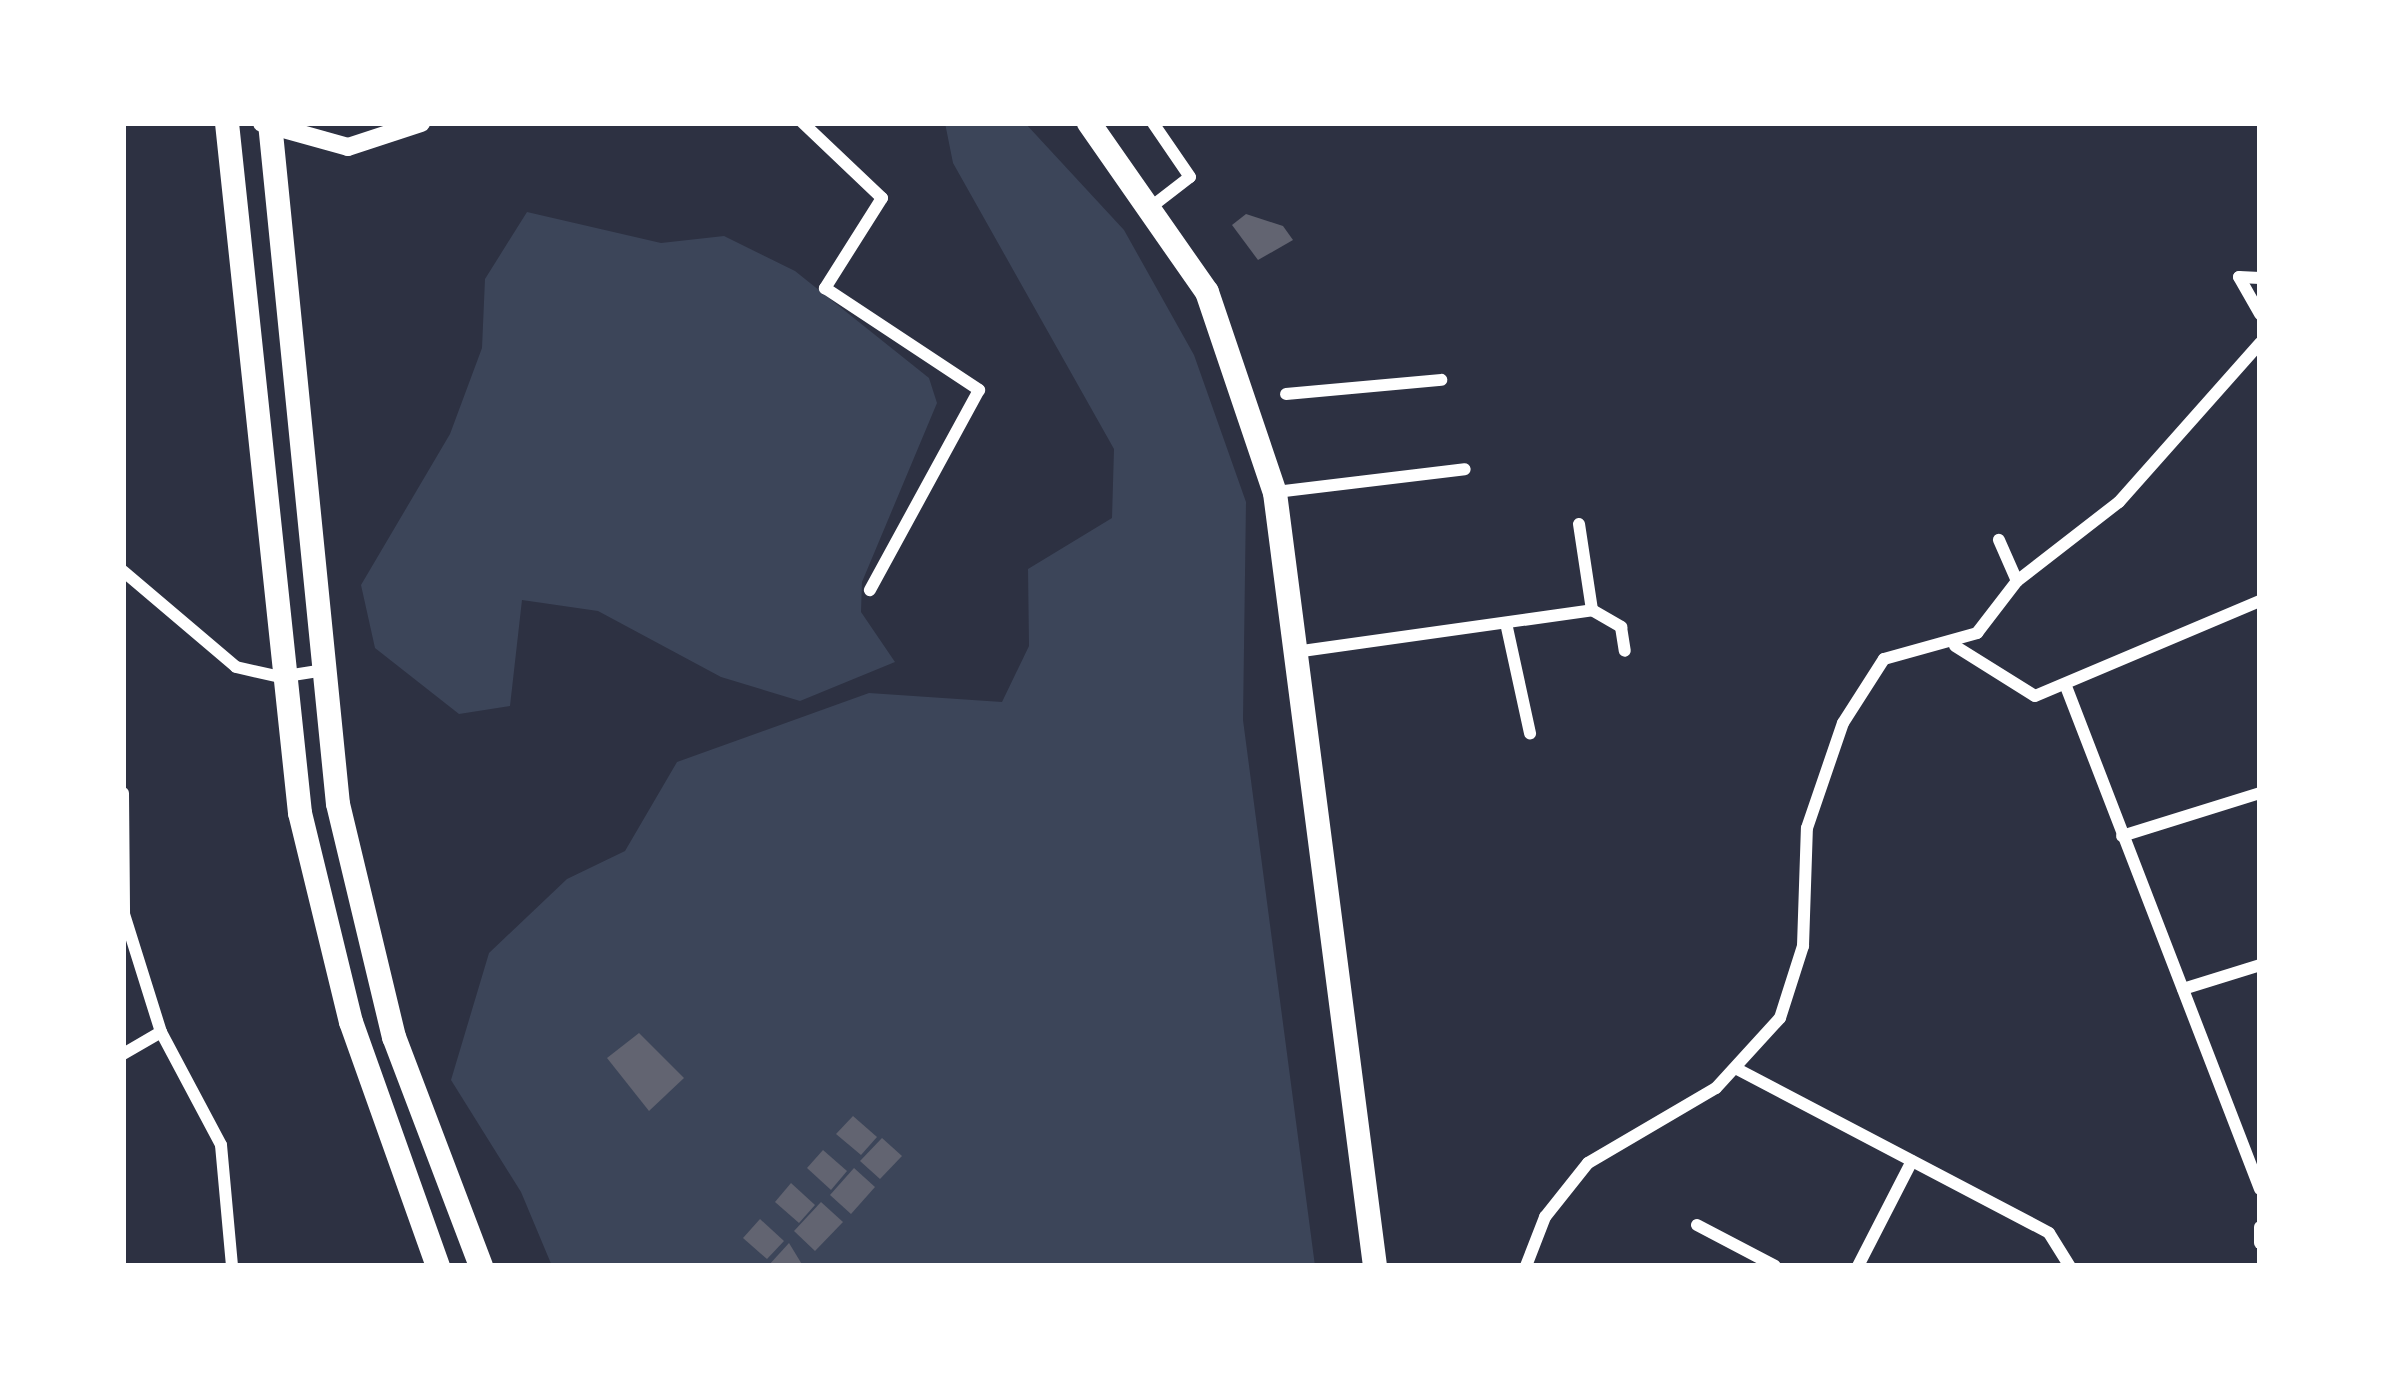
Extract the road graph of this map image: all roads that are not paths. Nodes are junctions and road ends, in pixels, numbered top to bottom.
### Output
1 (227, 123) edge
2 (421, 123) edge
3 (803, 123) edge
4 (1089, 123) edge
5 (1153, 123) edge
6 (267, 124) edge
7 (1151, 207) junction
8 (2260, 278) edge
9 (2260, 314) edge
10 (2260, 343) edge
11 (1441, 380) dead end
12 (1286, 394) dead end
13 (1465, 469) dead end
14 (1275, 493) junction
15 (1579, 524) dead end
16 (1999, 540) dead end
17 (123, 571) edge
18 (2018, 581) junction
19 (870, 590) dead end
20 (2260, 601) edge
21 (1592, 610) junction
22 (1506, 623) junction
23 (1955, 646) junction
24 (1625, 651) dead end
25 (1294, 652) junction
26 (325, 670) junction
27 (280, 677) junction
28 (2067, 688) junction
29 (1530, 733) dead end
30 (123, 793) edge
31 (2260, 793) edge
32 (2122, 836) junction
33 (2260, 965) edge
34 (2183, 989) junction
35 (160, 1032) junction
36 (123, 1054) edge
37 (1739, 1070) junction
38 (2260, 1141) edge
39 (2245, 1146) junction
40 (1912, 1161) junction
41 (2260, 1189) edge
42 (1697, 1225) dead end
43 (2260, 1227) edge
44 (2260, 1243) edge
45 (232, 1266) edge
46 (438, 1266) edge
47 (481, 1266) edge
48 (1375, 1266) edge
49 (1526, 1266) edge
50 (1774, 1266) edge
51 (1858, 1266) edge
52 (2070, 1266) edge

1 - 27 main road
2 - 6 street
3 - 19 street
4 - 7 main road
5 - 7 street
6 - 26 main road
7 - 14 main road
8 - 9 street
10 - 18 street
11 - 12 street
13 - 14 street
14 - 25 main road
15 - 21 street
16 - 18 street
17 - 27 street
18 - 23 street
20 - 28 street
21 - 22 street
21 - 24 street
22 - 25 street
22 - 29 street
23 - 28 street
23 - 37 street
25 - 48 main road
26 - 27 street
26 - 47 main road
27 - 46 main road
28 - 32 street
30 - 35 street
31 - 32 street
32 - 34 street
33 - 34 street
34 - 39 street
35 - 36 street
35 - 45 street
37 - 40 street
37 - 49 street
38 - 39 street
39 - 41 street
40 - 51 street
40 - 52 street
42 - 50 street
43 - 44 street

